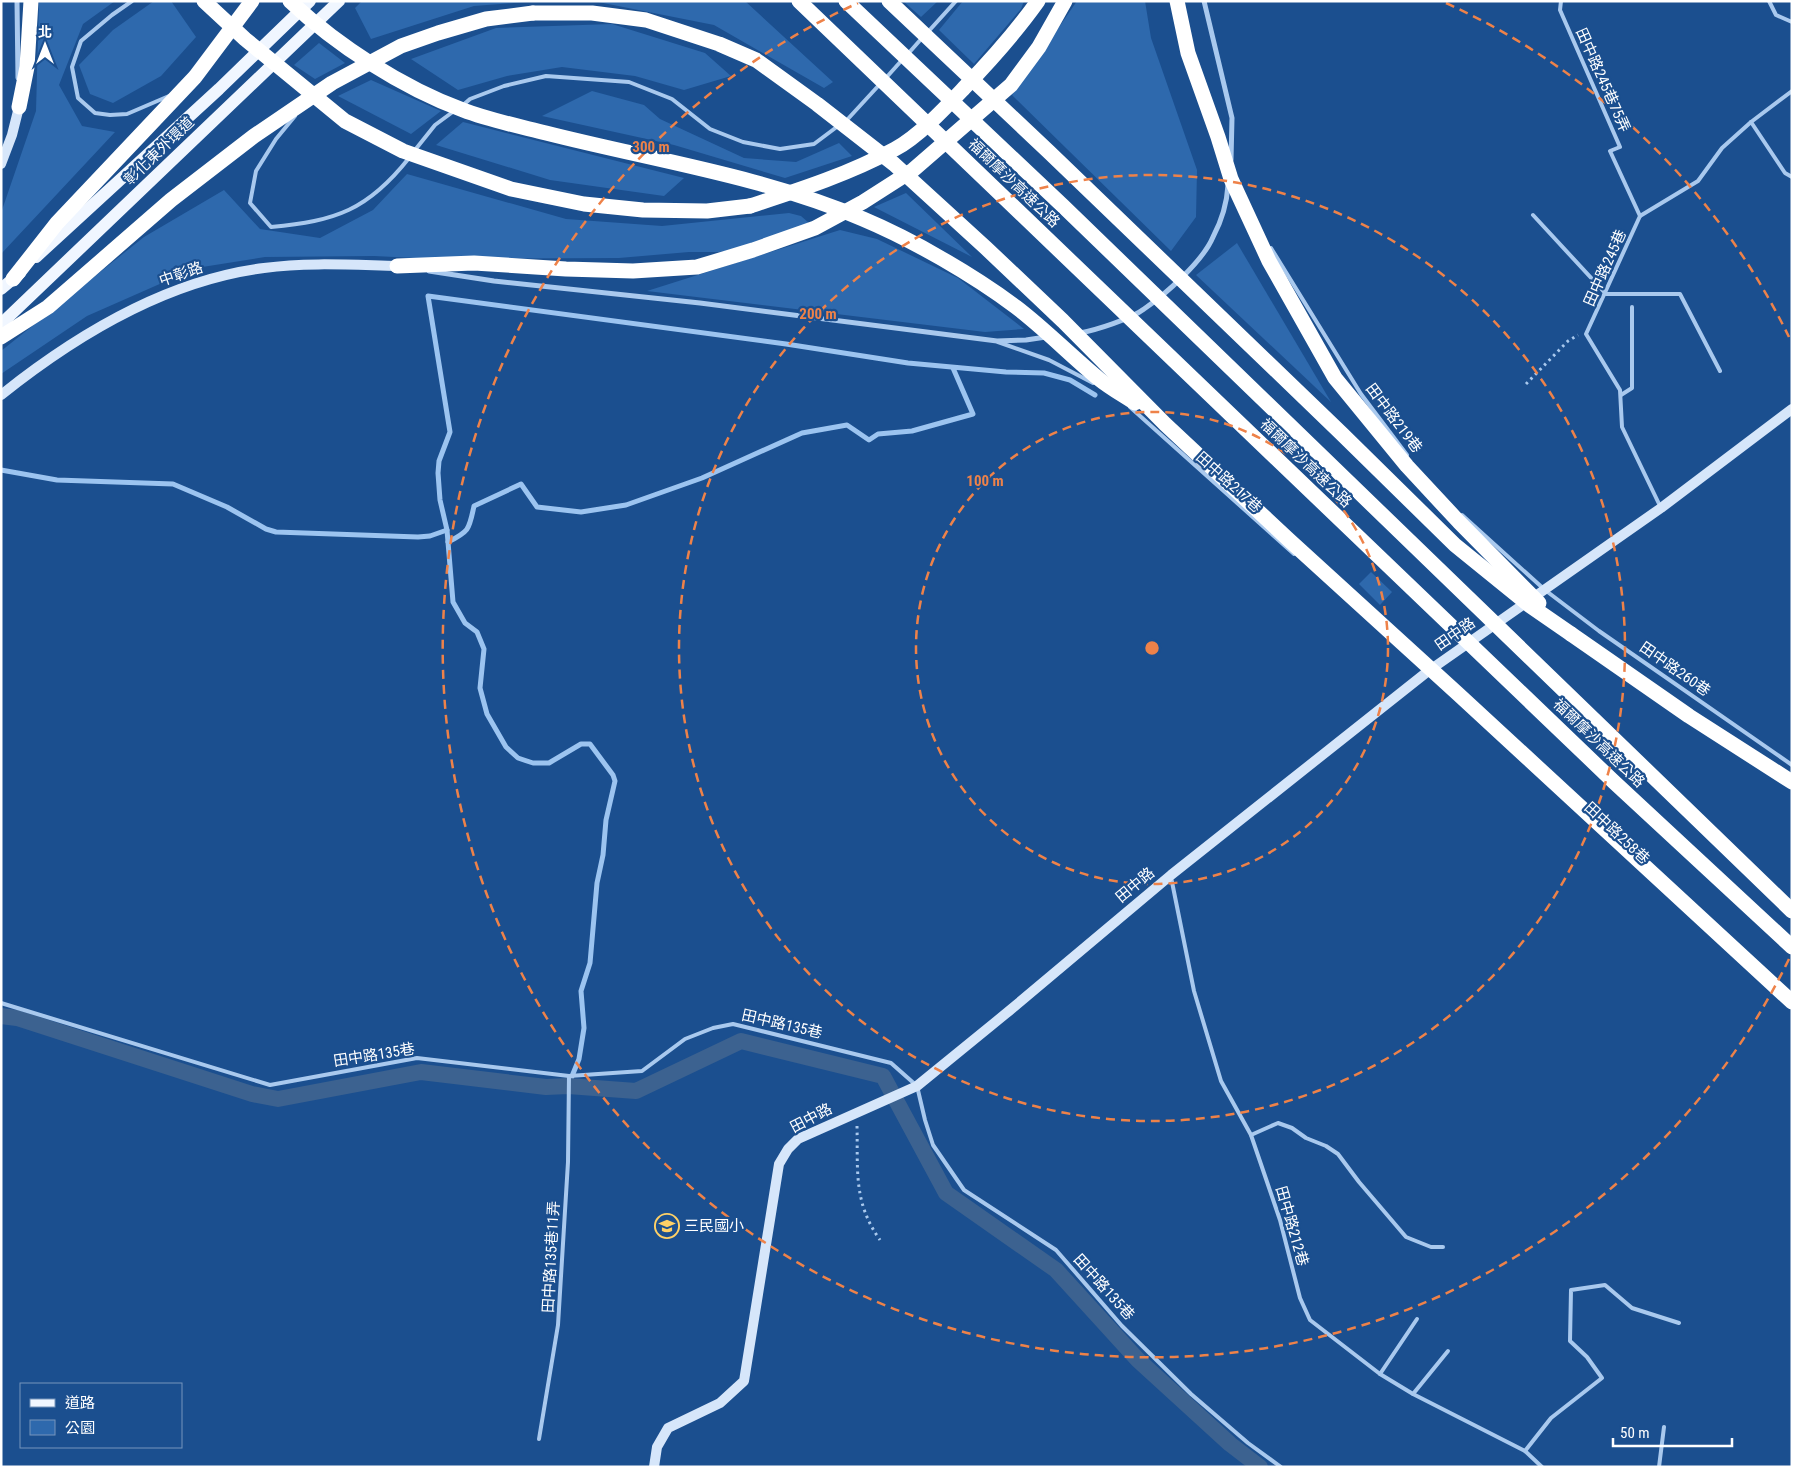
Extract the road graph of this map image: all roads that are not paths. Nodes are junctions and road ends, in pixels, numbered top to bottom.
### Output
1 (17, 1) edge
2 (31, 1) edge
3 (132, 1) edge
4 (204, 1) edge
5 (252, 1) edge
6 (290, 1) edge
7 (310, 1) edge
8 (339, 1) edge
9 (799, 1) edge
10 (846, 1) edge
11 (890, 1) edge
12 (956, 1) edge
13 (1038, 1) edge
14 (1065, 1) edge
15 (1177, 1) edge
16 (1204, 1) edge
17 (1561, 1) edge
18 (1769, 1) edge
19 (1792, 22) edge
20 (1792, 91) edge
21 (180, 92) junction
22 (308, 100) junction
23 (19, 106) junction
24 (1751, 122) junction
25 (1, 164) edge
26 (1792, 177) edge
27 (1533, 215) dead end
28 (1640, 216) junction
29 (1266, 240) dead end
30 (397, 266) junction
31 (13, 279) junction
32 (1, 289) edge
33 (1606, 294) junction
34 (1632, 307) dead end
35 (1, 324) edge
36 (1070, 334) dead end
37 (1061, 335) dead end
38 (1, 337) edge
39 (997, 341) junction
40 (1720, 371) dead end
41 (1, 395) edge
42 (1621, 395) junction
43 (1792, 410) edge
44 (1165, 424) junction
45 (1409, 457) dead end
46 (1422, 473) dead end
47 (1448, 502) dead end
48 (1661, 508) junction
49 (1462, 514) dead end
50 (1301, 561) dead end
51 (1545, 590) junction
52 (1571, 634) junction
53 (1397, 646) dead end
54 (1427, 672) junction
55 (1792, 765) edge
56 (1543, 780) dead end
57 (1792, 782) edge
58 (1171, 875) junction
59 (1792, 911) edge
60 (1792, 947) edge
61 (1792, 1002) edge
62 (1, 1003) edge
63 (569, 1076) junction
64 (917, 1086) junction
65 (1251, 1135) junction
66 (1443, 1247) dead end
67 (1416, 1319) dead end
68 (1679, 1323) dead end
69 (1448, 1350) dead end
70 (1380, 1374) junction
71 (1413, 1394) junction
72 (1664, 1427) dead end
73 (539, 1438) dead end
74 (1525, 1451) junction
75 (654, 1467) edge
76 (1281, 1467) edge
77 (1542, 1467) edge
78 (1659, 1467) edge

1 - 23 street
2 - 23 highway
3 - 21 lane
4 - 13 highway, bridge
5 - 21 highway
6 - 44 highway, bridge
7 - 31 main road, 彰化東外環道
8 - 35 main road, 彰化東外環道
9 - 60 highway, 福爾摩沙高速公路, bridge
10 - 59 highway, 福爾摩沙高速公路, bridge
11 - 52 highway, bridge
12 - 22 lane
14 - 30 highway
15 - 52 highway, bridge
16 - 36 street
17 - 28 lane, 田中路245巷75弄
18 - 19 lane
20 - 24 lane, 田中路245巷
21 - 31 highway
22 - 38 highway
22 - 44 highway, bridge
23 - 25 street
24 - 26 lane
24 - 28 lane, 田中路245巷
27 - 33 lane
28 - 33 lane, 田中路245巷
29 - 45 lane, 田中路219巷
30 - 39 street
30 - 41 street, 中彰路
31 - 32 main road, 彰化東外環道
33 - 40 lane
33 - 42 lane, 田中路245巷
34 - 42 lane
37 - 39 street
39 - 50 lane, 田中路217巷
42 - 48 lane
43 - 48 street, 田中路
44 - 61 highway, bridge
46 - 47 lane, 田中路219巷
48 - 51 street, 田中路
49 - 51 lane
51 - 54 street, 田中路
51 - 55 lane, 田中路260巷
52 - 57 highway
53 - 54 lane
54 - 56 lane
54 - 58 street, 田中路
58 - 64 street, 田中路
58 - 65 lane, 田中路212巷
62 - 63 lane, 田中路135巷
63 - 64 lane, 田中路135巷
63 - 73 lane, 田中路135巷11弄
64 - 75 street, 田中路
64 - 76 lane, 田中路135巷
65 - 66 lane
65 - 70 lane, 田中路212巷
67 - 70 lane
68 - 74 lane
69 - 71 lane
70 - 71 lane, 田中路212巷
71 - 74 lane, 田中路212巷
72 - 78 lane
74 - 77 lane, 田中路212巷

